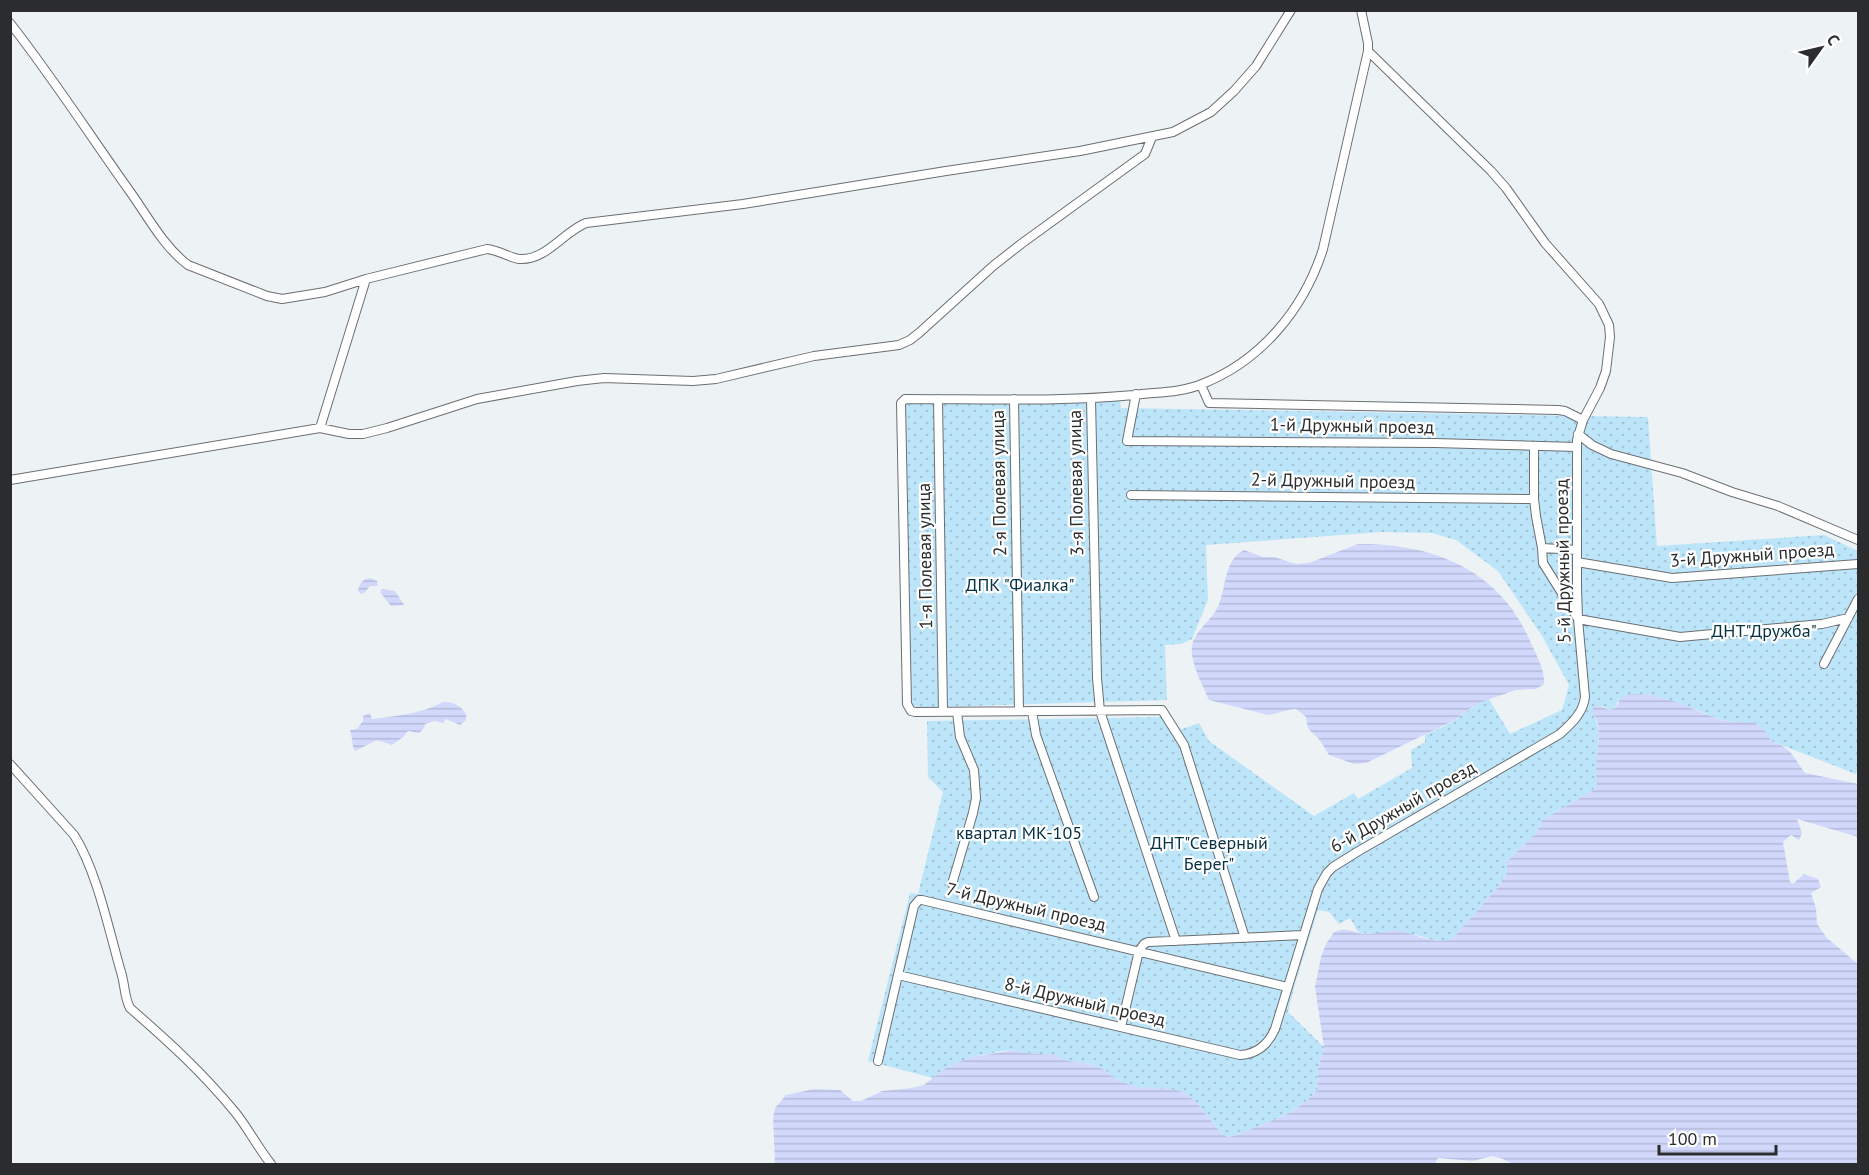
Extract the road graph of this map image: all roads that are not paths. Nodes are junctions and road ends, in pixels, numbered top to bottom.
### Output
1 (1291, 10) edge
2 (1360, 10) edge
3 (10, 23) edge
4 (1368, 51) junction
5 (1152, 137) junction
6 (366, 279) junction
7 (1201, 385) junction
8 (1136, 394) junction
9 (939, 399) junction
10 (1014, 399) junction
11 (1091, 399) junction
12 (1583, 420) junction
13 (320, 428) junction
14 (1578, 434) junction
15 (1534, 446) junction
16 (1577, 447) junction
17 (10, 480) edge
18 (1131, 495) dead end
19 (1534, 499) junction
20 (1858, 540) edge
21 (1542, 548) junction
22 (1577, 550) junction
23 (1577, 562) junction
24 (1858, 564) edge
25 (1858, 599) edge
26 (1848, 618) junction
27 (1578, 619) junction
28 (1824, 664) dead end
29 (1585, 702) joint
30 (957, 711) junction
31 (1019, 711) junction
32 (1032, 711) junction
33 (1100, 711) junction
34 (944, 712) junction
35 (10, 764) edge
36 (952, 884) dead end
37 (1094, 897) dead end
38 (1302, 935) junction
39 (1245, 938) junction
40 (1176, 941) junction
41 (1139, 951) junction
42 (898, 975) junction
43 (1287, 987) junction
44 (1121, 1027) junction
45 (1263, 1047) joint
46 (878, 1060) dead end
47 (271, 1164) edge

1 - 5 street
2 - 4 street
3 - 6 street
4 - 7 street
4 - 12 street, 5-й Дружный проезд
5 - 6 street
5 - 13 street
6 - 13 street
7 - 8 street
7 - 12 street
8 - 11 street
8 - 15 street, 1-й Дружный проезд
9 - 10 street
9 - 34 street, 1-я Полевая улица
9 - 34 street
10 - 11 street
10 - 31 street, 2-я Полевая улица
11 - 33 street, 3-я Полевая улица
12 - 14 street, 5-й Дружный проезд
13 - 17 street
14 - 16 street, 5-й Дружный проезд
14 - 20 street
15 - 16 street, 1-й Дружный проезд
15 - 19 street
16 - 22 street, 5-й Дружный проезд
18 - 19 street, 2-й Дружный проезд
19 - 21 street
21 - 22 street
21 - 27 street
22 - 23 street, 5-й Дружный проезд
23 - 24 street, 3-й Дружный проезд
23 - 27 street, 5-й Дружный проезд
25 - 26 street
26 - 27 street
26 - 28 street
27 - 29 street, 5-й Дружный проезд
29 - 38 street, 6-й Дружный проезд
30 - 31 street
30 - 34 street
30 - 36 street
31 - 32 street
32 - 33 street
32 - 37 street
33 - 39 street
33 - 40 street, 3-я Полевая улица
35 - 47 street
38 - 39 street
38 - 43 street, 6-й Дружный проезд
39 - 40 street
40 - 41 street
41 - 42 street, 7-й Дружный проезд
41 - 43 street, 7-й Дружный проезд
41 - 44 street
42 - 44 street, 8-й Дружный проезд
42 - 46 street, 7-й Дружный проезд
43 - 45 street, 6-й Дружный проезд
44 - 45 street, 8-й Дружный проезд

